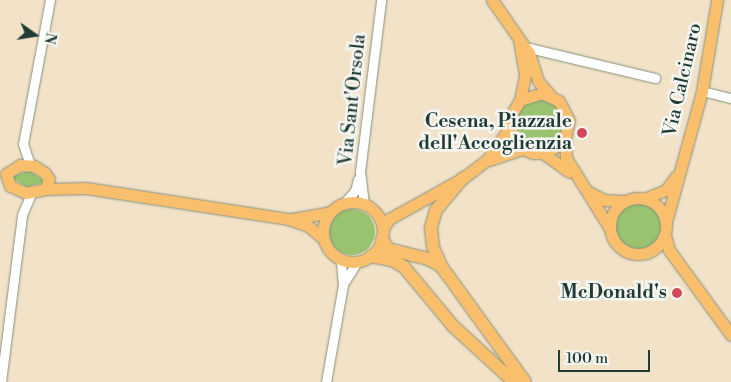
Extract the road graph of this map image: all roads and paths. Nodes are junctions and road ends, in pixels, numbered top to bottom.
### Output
1 (50, 0) edge
2 (381, 0) edge
3 (492, 0) edge
4 (717, 0) edge
5 (522, 43) junction
6 (544, 53) junction
7 (534, 63) junction
8 (655, 78) dead end
9 (702, 91) junction
10 (550, 95) junction
11 (731, 98) edge
12 (520, 100) junction
13 (509, 128) junction
14 (565, 138) junction
15 (23, 144) junction
16 (523, 149) junction
17 (543, 153) junction
18 (487, 160) junction
19 (30, 165) junction
20 (680, 167) junction
21 (9, 169) edge
22 (360, 172) junction
23 (48, 175) junction
24 (462, 178) junction
25 (3, 181) edge
26 (579, 183) junction
27 (86, 188) junction
28 (46, 189) junction
29 (18, 191) junction
30 (31, 194) junction
31 (646, 198) junction
32 (623, 201) junction
33 (345, 202) junction
34 (369, 207) junction
35 (408, 209) junction
36 (330, 212) junction
37 (22, 215) junction
38 (288, 219) junction
39 (666, 222) junction
40 (610, 227) junction
41 (382, 234) junction
42 (665, 235) junction
43 (323, 238) junction
44 (650, 252) junction
45 (371, 256) junction
46 (341, 260) junction
47 (357, 262) junction
48 (441, 266) junction
49 (682, 267) junction
50 (343, 285) junction
51 (731, 335) edge
52 (513, 362) junction
53 (1, 382) edge
54 (326, 382) edge
55 (514, 382) edge
56 (525, 382) edge
57 (532, 382) edge

1 - 15 street
2 - 22 street, Via Sant'Orsola
3 - 5 main road
4 - 9 main road, Via Calcinaro
5 - 6 street
5 - 7 main road
5 - 12 main road
6 - 7 street
6 - 8 street
7 - 10 main road
9 - 11 street
9 - 20 main road, Via Calcinaro
10 - 12 main road
10 - 14 main road
12 - 13 main road
13 - 16 main road
13 - 18 main road
14 - 17 main road
14 - 26 main road
15 - 19 street
15 - 21 street
16 - 17 main road
16 - 18 main road
17 - 26 main road
18 - 24 main road
19 - 21 main road
19 - 23 main road
20 - 31 main road, Via Calcinaro
20 - 39 main road, Via Calcinaro
21 - 25 main road
22 - 33 street
22 - 34 street, Via Sant'Orsola
23 - 27 main road
23 - 28 main road
24 - 35 main road
24 - 48 highway
25 - 29 main road
26 - 32 main road
26 - 40 main road
27 - 28 main road
27 - 38 main road
28 - 30 main road
29 - 30 main road
29 - 37 street
30 - 37 street
31 - 32 main road
31 - 39 main road
32 - 40 main road
33 - 34 main road
33 - 36 main road
34 - 35 main road
34 - 41 main road
35 - 41 main road
36 - 38 main road
36 - 43 main road
37 - 53 street
38 - 43 main road
39 - 42 main road
40 - 44 main road
41 - 45 main road
41 - 48 highway
42 - 44 main road
42 - 49 main road
43 - 46 main road
44 - 49 main road
45 - 47 main road
45 - 55 highway
46 - 47 main road
46 - 50 street
47 - 50 street
48 - 52 highway
49 - 51 main road
50 - 54 street
52 - 56 highway
52 - 57 highway

